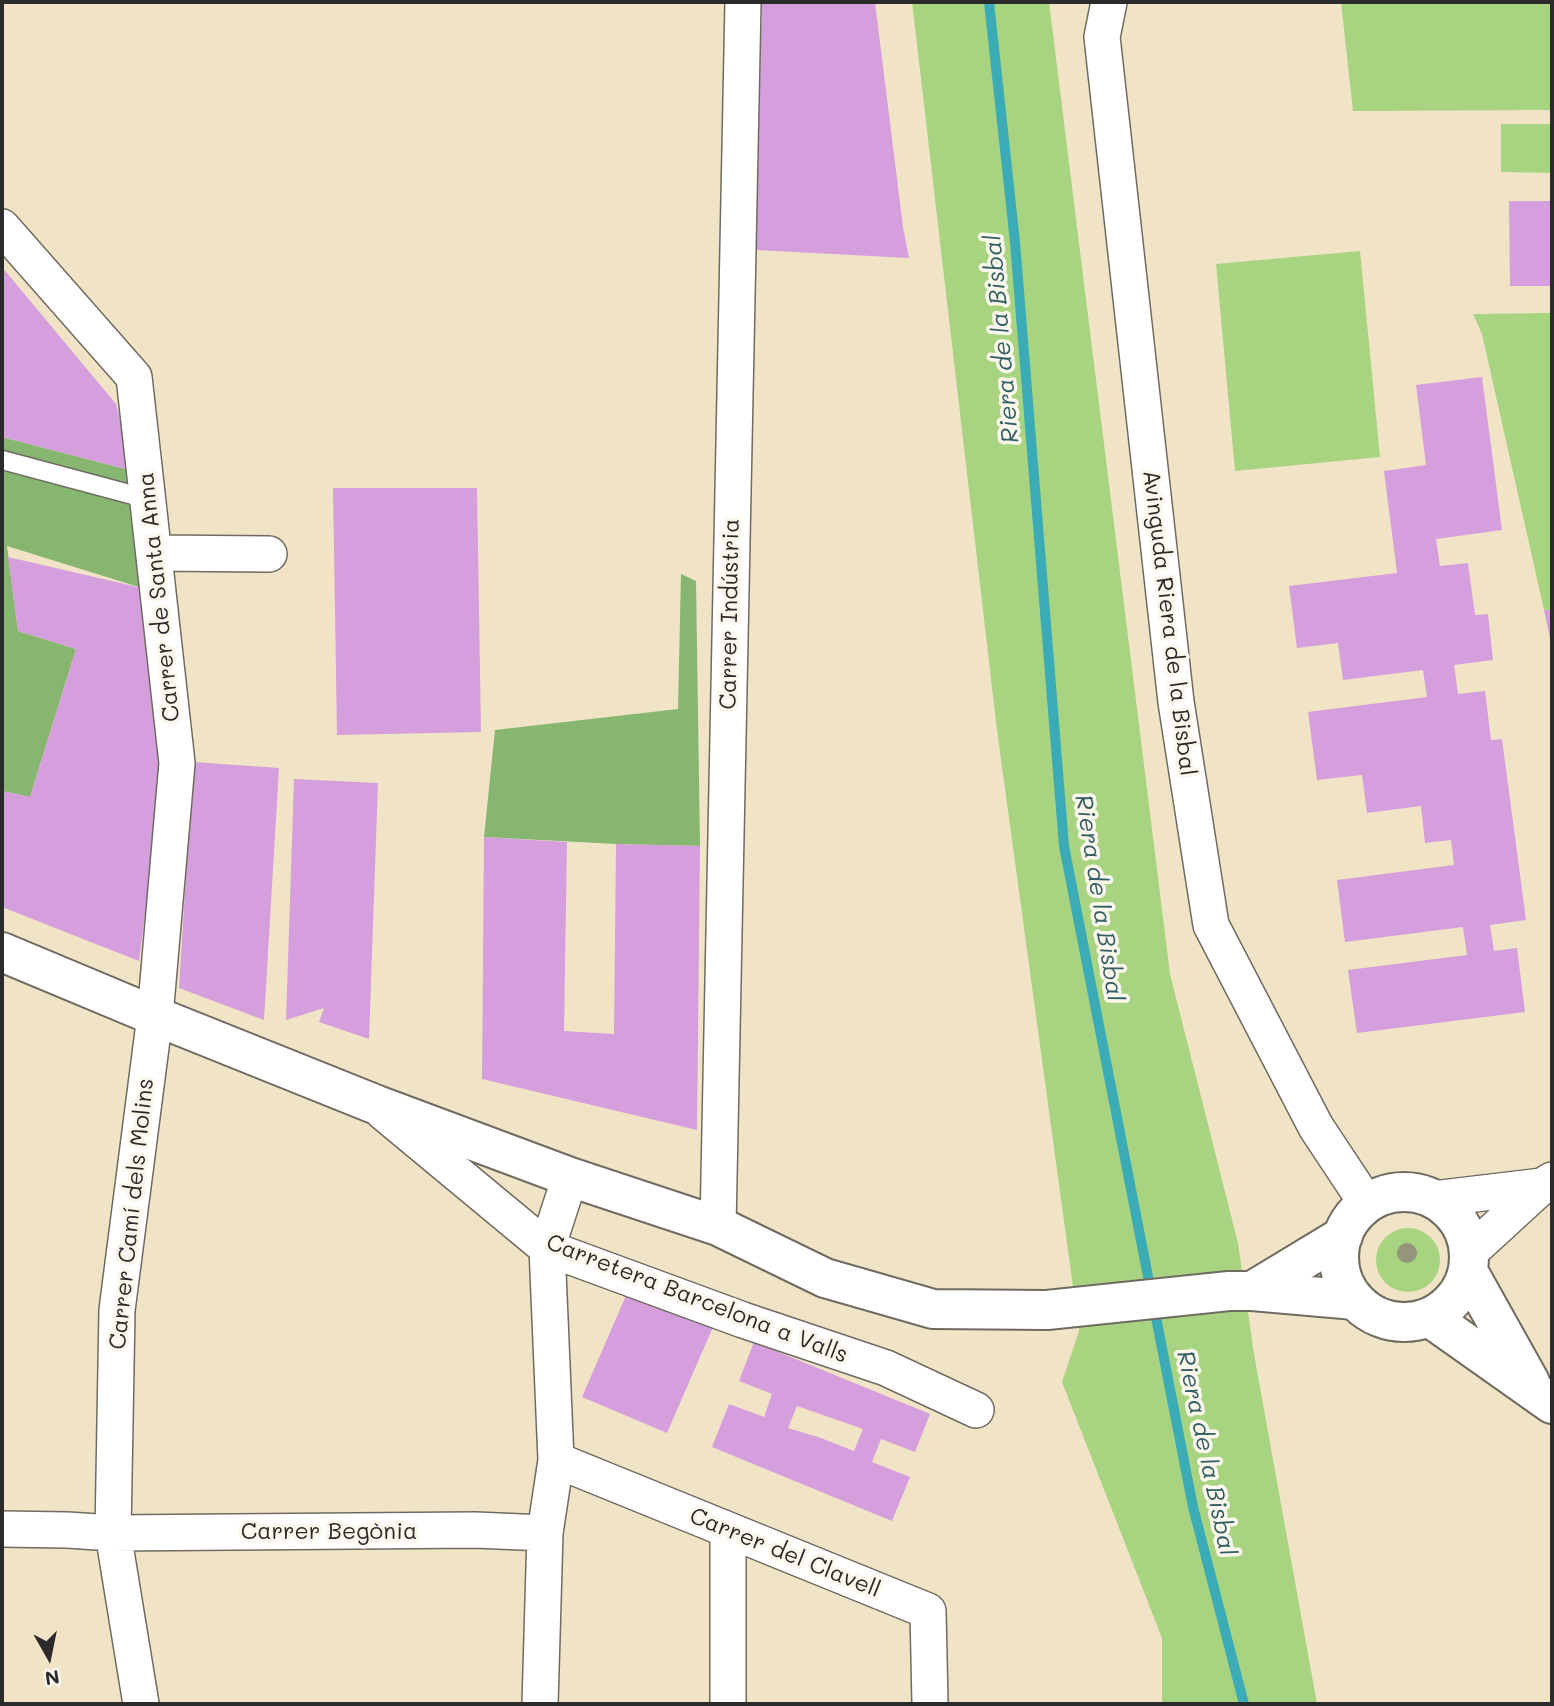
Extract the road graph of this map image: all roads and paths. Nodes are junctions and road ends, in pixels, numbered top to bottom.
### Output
1 (743, 2) edge
2 (1109, 2) edge
3 (2, 227) edge
4 (2, 460) edge
5 (148, 499) junction
6 (153, 553) junction
7 (269, 554) dead end
8 (2, 951) edge
9 (155, 1016) junction
10 (372, 1102) junction
11 (570, 1177) junction
12 (1547, 1183) edge
13 (1433, 1199) junction
14 (1367, 1204) junction
15 (718, 1226) junction
16 (1343, 1236) junction
17 (547, 1248) junction
18 (1469, 1262) junction
19 (1240, 1291) junction
20 (1355, 1300) junction
21 (1429, 1317) junction
22 (1543, 1397) edge
23 (976, 1410) dead end
24 (556, 1460) junction
25 (2, 1529) edge
26 (728, 1530) junction
27 (113, 1533) junction
28 (545, 1534) junction
29 (141, 1704) edge
30 (540, 1704) edge
31 (728, 1704) edge
32 (930, 1704) edge

1 - 15 street, Carrer Indústria
2 - 14 street, Avinguda Riera de la Bisbal
3 - 5 street, Carrer de Santa Anna
4 - 5 lane
5 - 6 street, Carrer de Santa Anna
6 - 7 street
6 - 9 street, Carrer de Santa Anna
8 - 9 street
9 - 10 street
9 - 27 street, Carrer Camí dels Molins
10 - 11 street
10 - 17 street, Carretera Barcelona a Valls
11 - 15 street
11 - 17 street
12 - 13 street
12 - 18 street
13 - 14 street
13 - 18 street
14 - 16 street
15 - 19 street
16 - 19 street
16 - 20 street
17 - 23 street, Carretera Barcelona a Valls
17 - 24 street
18 - 21 street
18 - 22 street
19 - 20 street
20 - 21 street
21 - 22 street
24 - 26 street, Carrer del Clavell
24 - 28 street
25 - 27 street, Carrer Begònia
26 - 31 street
26 - 32 street, Carrer del Clavell
27 - 28 street, Carrer Begònia
27 - 29 street, Carrer Camí dels Molins
28 - 30 street

